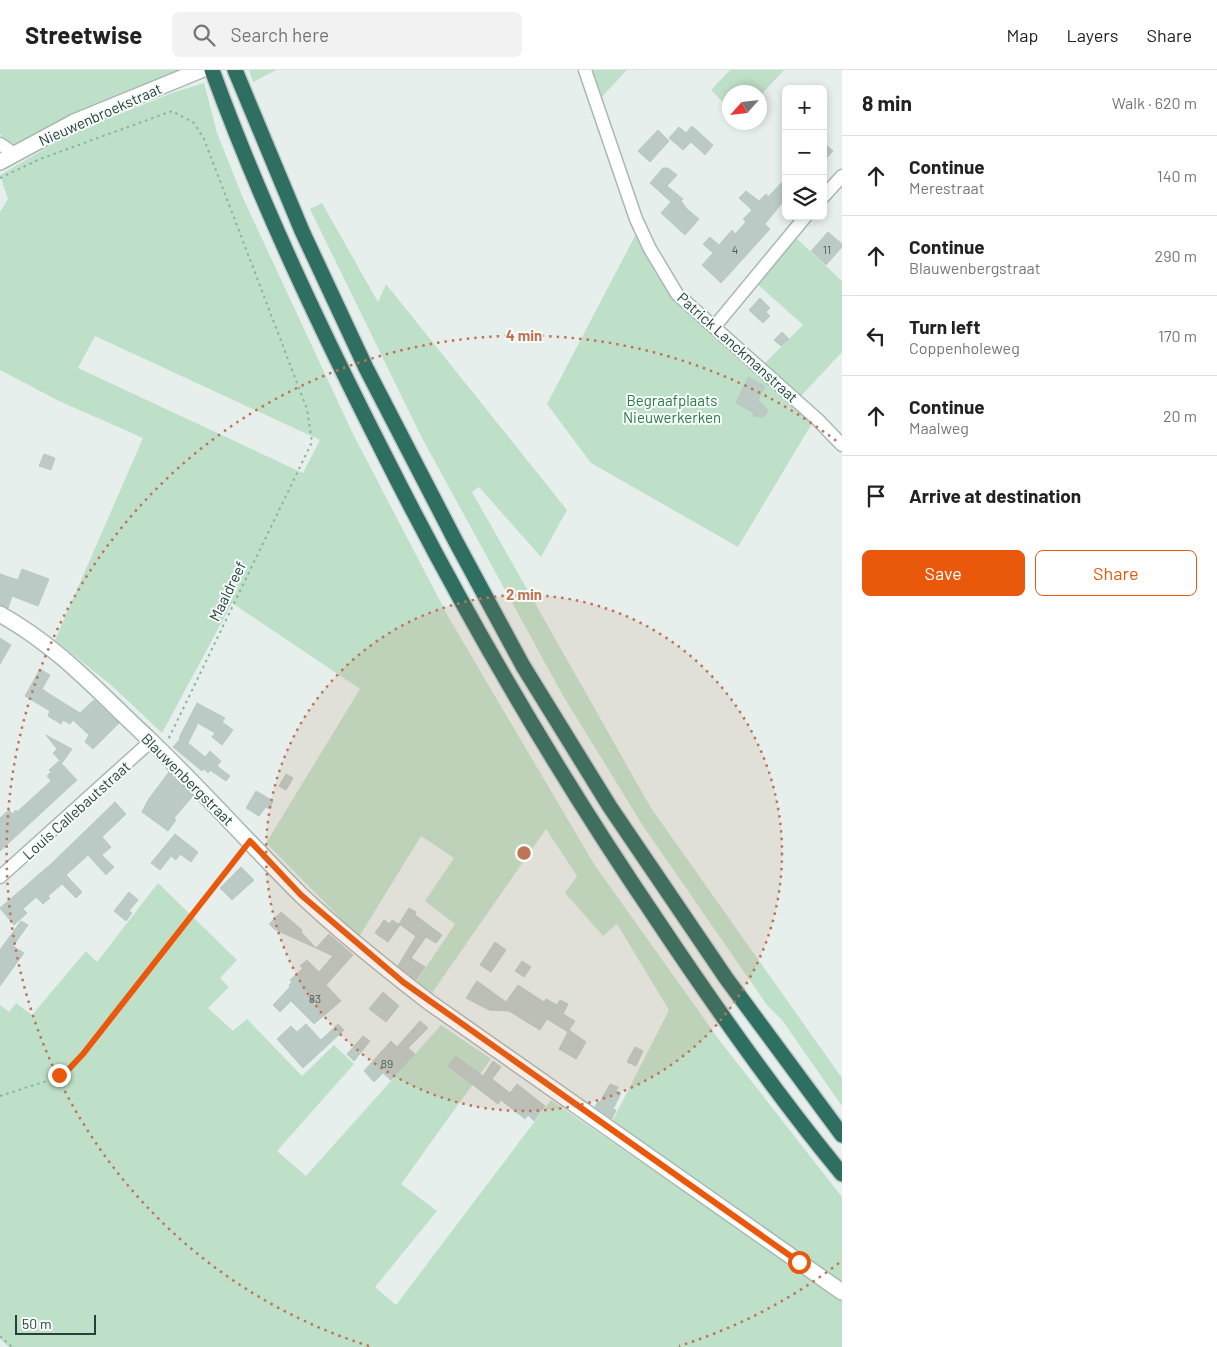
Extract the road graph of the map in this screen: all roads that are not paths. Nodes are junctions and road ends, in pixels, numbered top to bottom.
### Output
1 (201, 70) edge
2 (212, 70) edge
3 (235, 70) edge
4 (585, 70) edge
5 (0, 144) edge
6 (14, 154) junction
7 (0, 162) edge
8 (842, 176) edge
9 (827, 193) edge
10 (803, 220) edge
11 (715, 326) junction
12 (842, 446) edge
13 (0, 614) edge
14 (156, 745) junction
15 (0, 877) edge
16 (842, 1135) edge
17 (842, 1174) edge
18 (842, 1292) edge

1 - 6 street, Nieuwenbroekstraat
2 - 17 highway
3 - 16 highway
4 - 11 street, Patrick Lanckmanstraat
5 - 6 street
6 - 7 street, Nieuwenbroekstraat
8 - 9 street
10 - 11 street
11 - 12 street, Patrick Lanckmanstraat
13 - 14 street, Blauwenbergstraat
14 - 15 street, Louis Callebautstraat
14 - 18 street, Blauwenbergstraat

